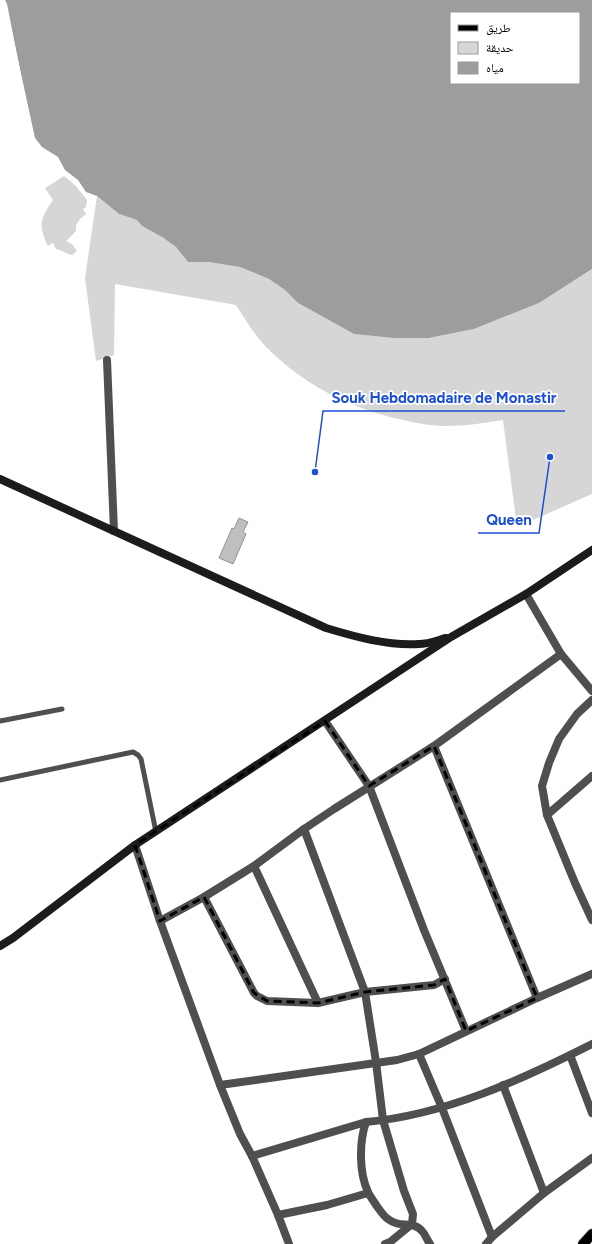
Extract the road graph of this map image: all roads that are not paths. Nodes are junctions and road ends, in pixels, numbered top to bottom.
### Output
1 (107, 360) dead end
2 (0, 478) edge
3 (114, 531) junction
4 (592, 550) edge
5 (526, 594) junction
6 (451, 637) junction
7 (561, 654) junction
8 (592, 691) edge
9 (592, 700) edge
10 (62, 709) dead end
11 (0, 721) edge
12 (325, 721) junction
13 (434, 746) junction
14 (592, 776) edge
15 (0, 780) edge
16 (369, 786) junction
17 (547, 816) junction
18 (304, 829) junction
19 (156, 832) junction
20 (136, 845) junction
21 (254, 866) junction
22 (204, 897) junction
23 (592, 920) edge
24 (160, 922) junction
25 (0, 946) edge
26 (592, 974) edge
27 (445, 979) junction
28 (365, 992) junction
29 (537, 998) junction
30 (318, 1003) junction
31 (466, 1031) junction
32 (592, 1044) edge
33 (419, 1054) junction
34 (570, 1056) junction
35 (376, 1062) junction
36 (220, 1085) junction
37 (503, 1085) junction
38 (442, 1108) junction
39 (592, 1112) edge
40 (383, 1120) junction
41 (366, 1122) junction
42 (252, 1156) junction
43 (592, 1158) edge
44 (368, 1193) junction
45 (544, 1193) junction
46 (278, 1215) junction
47 (412, 1224) junction
48 (592, 1234) edge
49 (492, 1237) junction
50 (289, 1244) edge
51 (384, 1244) edge
52 (430, 1244) edge
53 (486, 1244) edge
54 (583, 1244) edge

1 - 3 street
2 - 3 street
3 - 6 street
4 - 5 street
5 - 6 street
5 - 7 street
6 - 12 street
7 - 8 street
7 - 13 street
9 - 17 street
10 - 11 lane
12 - 16 street
12 - 19 street
13 - 16 street
13 - 29 street
14 - 17 street
15 - 19 lane
16 - 18 street
16 - 27 street
17 - 23 street
18 - 21 street
18 - 28 street
19 - 20 street
20 - 24 street
20 - 25 street
21 - 22 street
21 - 30 street
22 - 24 street
22 - 30 street
24 - 36 street
26 - 29 street
27 - 28 street
27 - 31 street
28 - 30 street
28 - 35 street
29 - 31 street
31 - 33 street
32 - 34 street
33 - 35 street
33 - 38 street
34 - 37 street
34 - 39 street
35 - 36 street
35 - 40 street
36 - 42 street
37 - 38 street
37 - 45 street
38 - 40 street
38 - 49 street
40 - 41 street
40 - 47 street
41 - 42 street
41 - 44 street
42 - 46 street
43 - 45 street
44 - 46 street
44 - 47 street
45 - 49 street
46 - 50 street
47 - 51 street
47 - 52 street
48 - 54 main road
49 - 53 street

